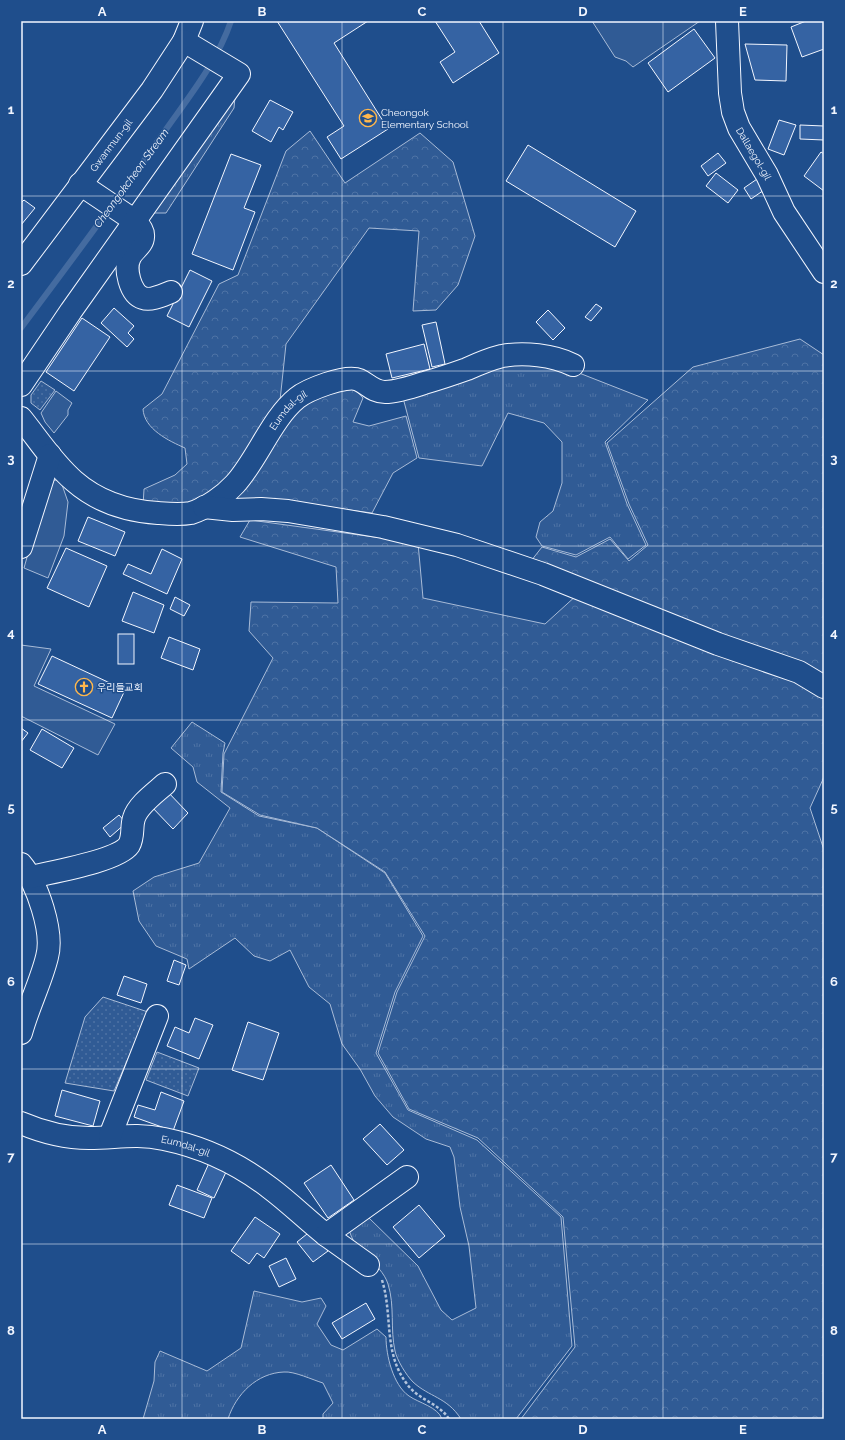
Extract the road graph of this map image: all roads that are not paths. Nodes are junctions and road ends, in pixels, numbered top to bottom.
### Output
1 (192, 21) edge
2 (728, 21) edge
3 (188, 43) junction
4 (85, 187) junction
5 (132, 219) junction
6 (21, 264) edge
7 (824, 272) edge
8 (171, 292) dead end
9 (573, 365) dead end
10 (21, 385) edge
11 (21, 418) edge
12 (50, 455) junction
13 (204, 507) junction
14 (21, 547) edge
15 (824, 686) edge
16 (165, 784) dead end
17 (26, 871) edge
18 (157, 1016) dead end
19 (21, 1033) edge
20 (21, 1123) edge
21 (110, 1136) junction
22 (406, 1177) dead end
23 (326, 1235) junction
24 (368, 1265) road end

1 - 3 street, Gwanmun-gil
2 - 7 street, Dallaegol-gil
3 - 4 street, Gwanmun-gil
3 - 5 street
4 - 5 street
4 - 6 street, Gwanmun-gil
5 - 8 street
5 - 10 street
9 - 13 street, Eumdal-gil
11 - 12 street, Eumdal-gil
12 - 13 street, Eumdal-gil
12 - 14 street
13 - 15 street
16 - 17 street
17 - 19 street
18 - 21 street
20 - 21 street, Eumdal-gil
21 - 23 street, Eumdal-gil
22 - 23 street
23 - 24 street, Eumdal-gil

